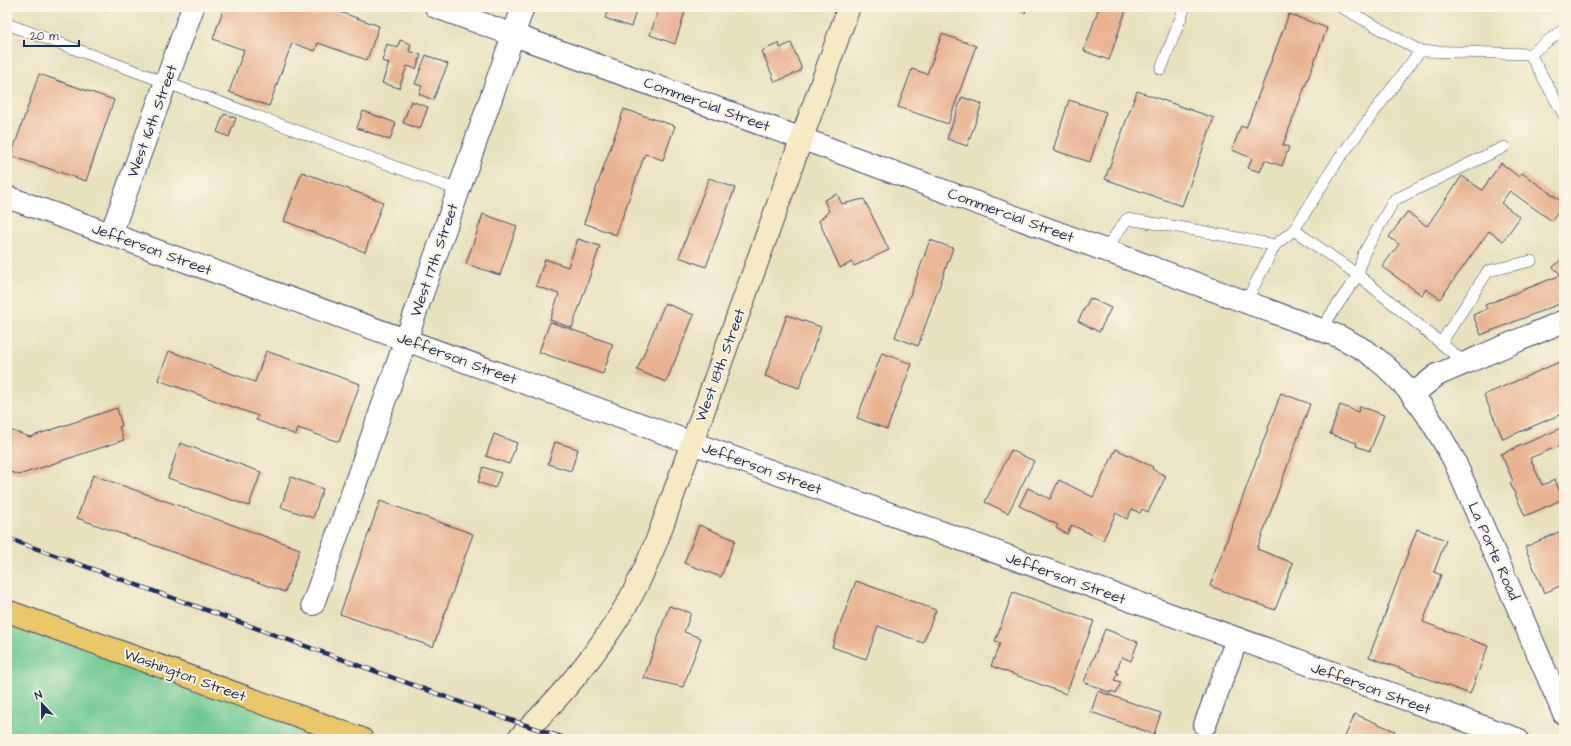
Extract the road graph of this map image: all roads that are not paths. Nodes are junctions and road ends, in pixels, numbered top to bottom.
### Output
1 (193, 7) edge
2 (436, 7) edge
3 (523, 7) edge
4 (848, 7) edge
5 (1185, 7) edge
6 (1341, 7) edge
7 (7, 24) edge
8 (1564, 29) edge
9 (513, 35) junction
10 (1420, 51) junction
11 (1530, 54) junction
12 (1161, 69) dead end
13 (166, 82) junction
14 (1564, 115) edge
15 (802, 138) junction
16 (1504, 147) dead end
17 (458, 190) junction
18 (7, 197) edge
19 (1294, 230) junction
20 (110, 234) junction
21 (1276, 245) junction
22 (1105, 250) junction
23 (1531, 261) dead end
24 (1358, 275) junction
25 (1246, 302) junction
26 (1564, 321) edge
27 (1321, 329) junction
28 (405, 340) junction
29 (1441, 344) junction
30 (1465, 363) junction
31 (1413, 394) junction
32 (691, 442) junction
33 (313, 604) dead end
34 (7, 611) edge
35 (1237, 640) junction
36 (1558, 683) edge
37 (1564, 714) edge
38 (1205, 725) dead end
39 (1479, 733) edge
40 (362, 739) edge
41 (518, 739) edge
42 (1516, 739) edge

1 - 13 street, West 16th Street
2 - 9 street, Commercial Street
3 - 9 street, West 17th Street
4 - 15 main road, West 18th Street
5 - 12 lane
6 - 10 lane
7 - 13 lane
8 - 11 lane
9 - 15 street, Commercial Street
9 - 17 street, West 17th Street
10 - 11 lane
10 - 19 lane
11 - 14 lane
13 - 17 lane
13 - 20 street, West 16th Street
15 - 22 street, Commercial Street
15 - 32 main road, West 18th Street
16 - 24 lane
17 - 28 street, West 17th Street
18 - 20 street, Jefferson Street
19 - 21 lane
19 - 24 lane
20 - 28 street, Jefferson Street
21 - 22 lane
21 - 25 lane
22 - 25 street, Commercial Street
23 - 29 lane
24 - 27 lane
24 - 29 lane
25 - 27 street, Commercial Street
26 - 30 street
27 - 31 street, Commercial Street
28 - 32 street, Jefferson Street
28 - 33 street, West 17th Street
29 - 30 lane
30 - 31 street
31 - 36 street, La Porte Road
32 - 35 street, Jefferson Street
32 - 41 main road, West 18th Street
34 - 40 highway, Washington Street
35 - 38 street
35 - 39 street, Jefferson Street
36 - 37 street, La Porte Road
39 - 42 street, Jefferson Street

